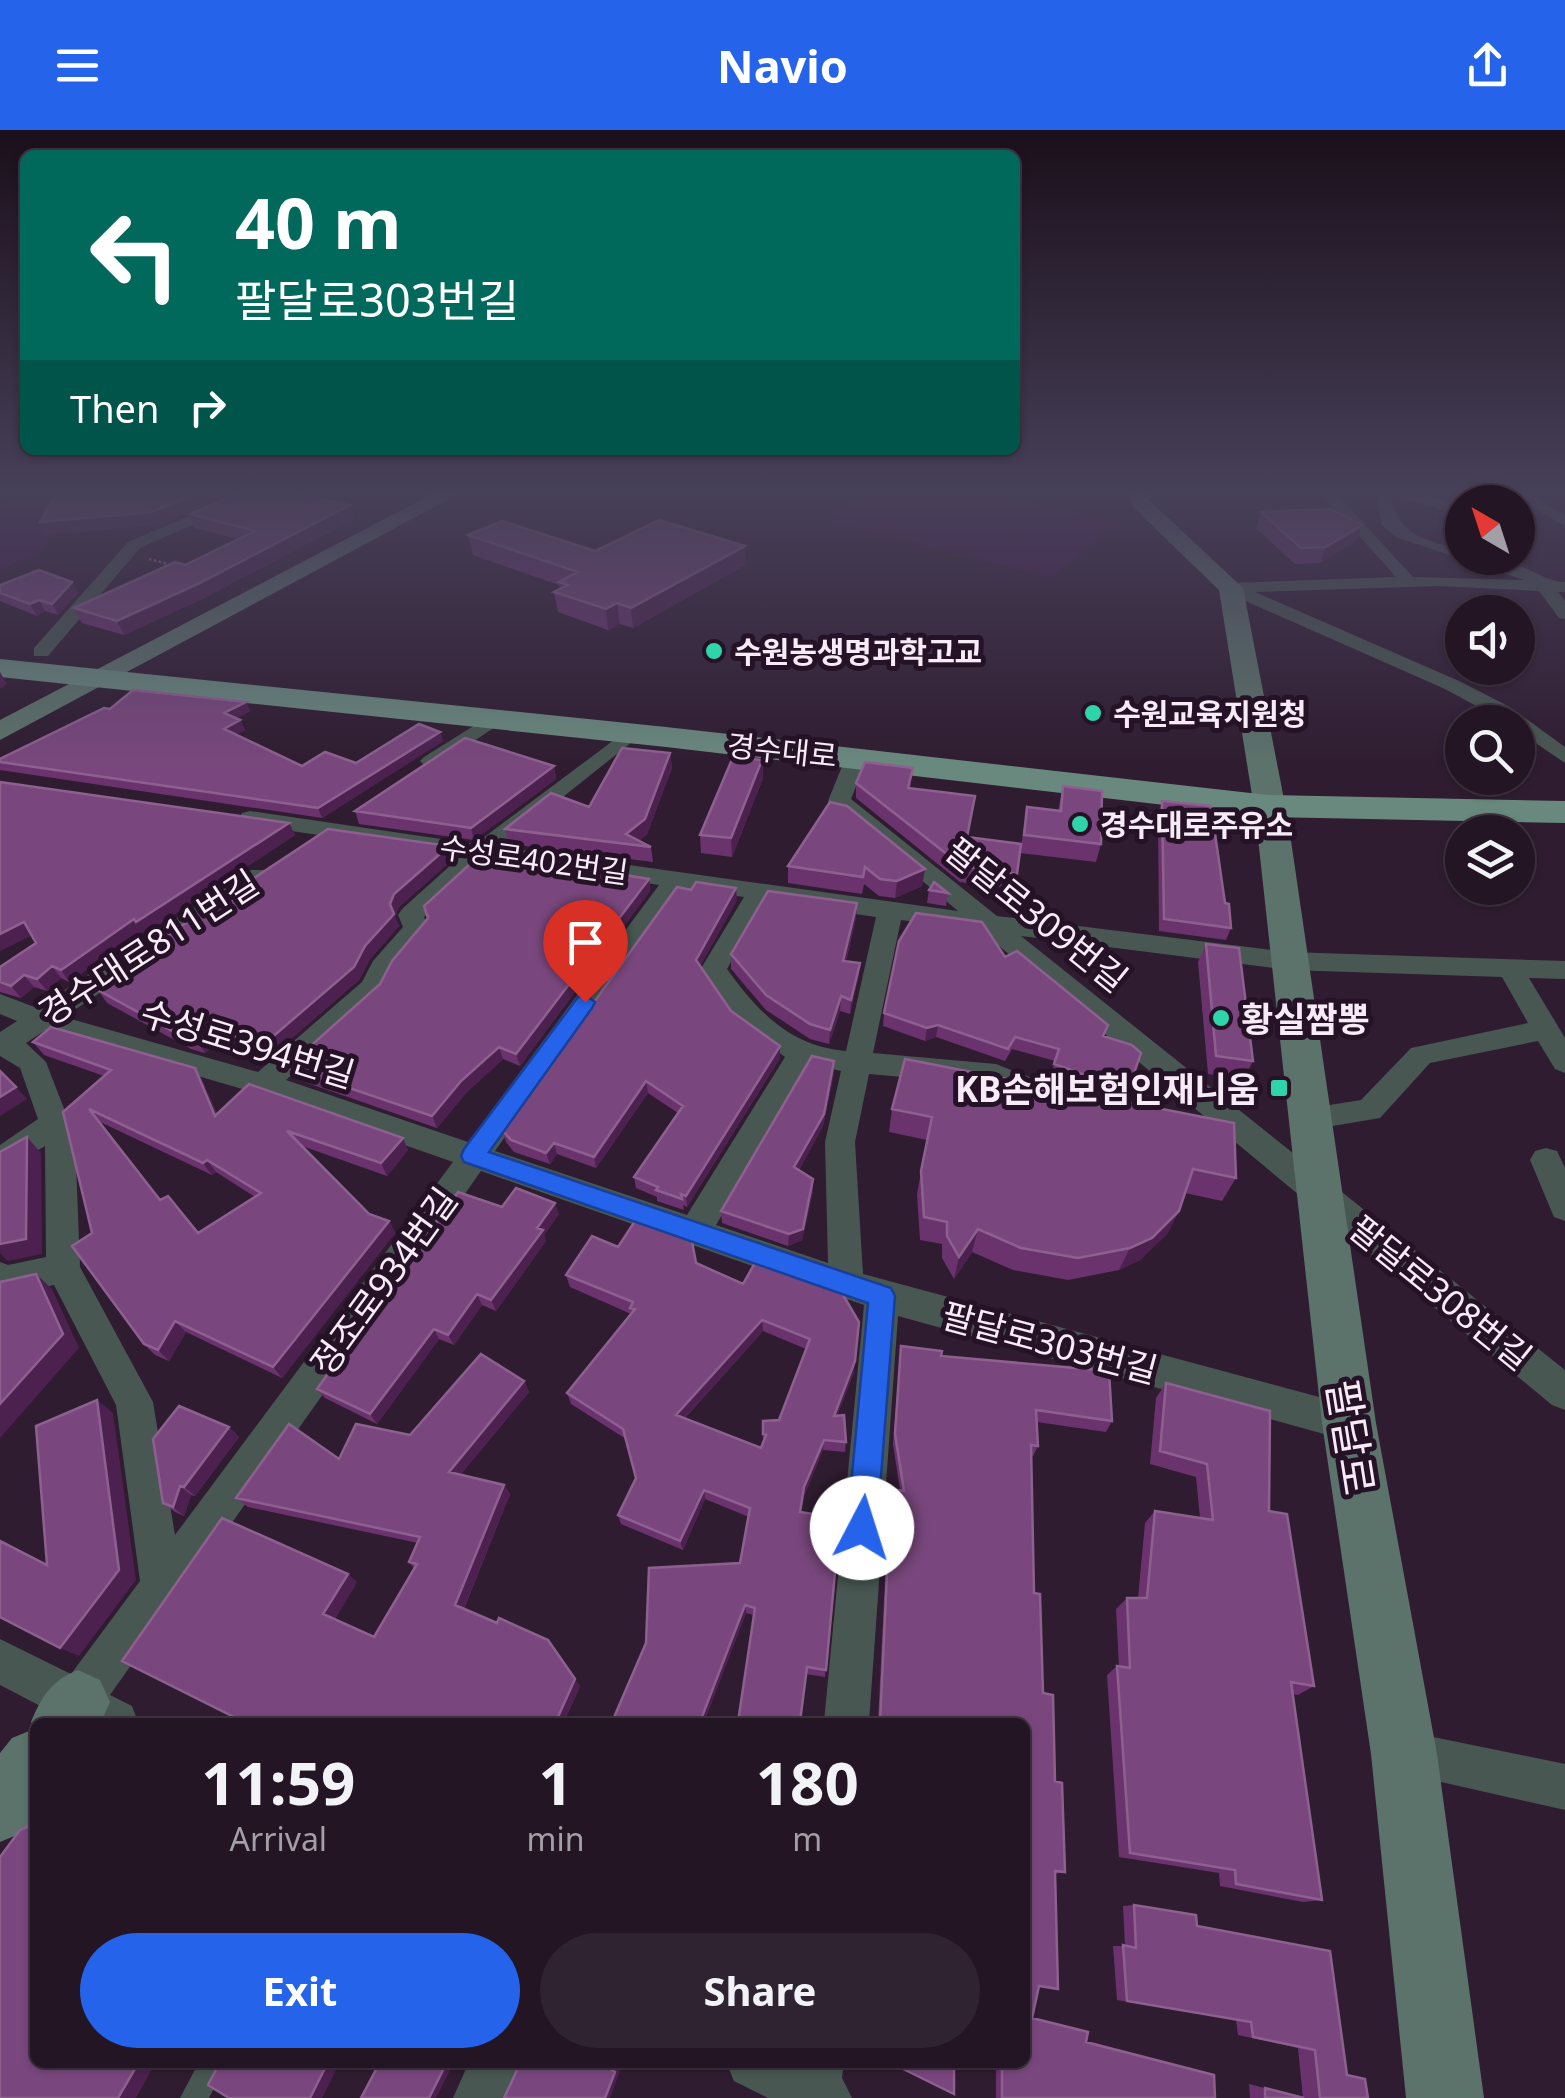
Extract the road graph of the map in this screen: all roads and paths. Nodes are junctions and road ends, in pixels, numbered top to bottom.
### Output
1 (102, 582) edge
2 (284, 582) edge
3 (1224, 582) edge
4 (1409, 582) joint
5 (1556, 587) edge
6 (1231, 588) junction
7 (1565, 614) edge
8 (0, 647) edge
9 (40, 652) junction
10 (133, 663) junction
11 (0, 668) edge
12 (100, 680) junction
13 (491, 721) junction
14 (0, 731) edge
15 (630, 734) junction
16 (1565, 757) edge
17 (856, 759) junction
18 (408, 776) edge
19 (1565, 784) edge
20 (1266, 791) junction
21 (360, 808) edge
22 (1565, 812) edge
23 (232, 816) edge
24 (328, 829) junction
25 (480, 851) junction
26 (675, 880) junction
27 (759, 892) junction
28 (890, 911) junction
29 (987, 921) junction
30 (1289, 961) junction
31 (1512, 970) junction
32 (1565, 970) edge
33 (0, 1003) edge
34 (37, 1019) junction
35 (1546, 1029) junction
36 (2, 1044) edge
37 (803, 1052) junction
38 (857, 1062) junction
39 (1565, 1062) edge
40 (263, 1084) junction
41 (1063, 1103) edge
42 (1185, 1114) edge
43 (1223, 1114) junction
44 (1309, 1118) junction
45 (54, 1123) junction
46 (473, 1156) junction
47 (0, 1160) edge
48 (1546, 1160) dead end
49 (1317, 1191) junction
50 (1565, 1208) edge
51 (696, 1230) junction
52 (64, 1268) junction
53 (0, 1277) edge
54 (864, 1290) junction
55 (1565, 1393) edge
56 (1349, 1424) junction
57 (162, 1586) junction
58 (0, 1661) edge
59 (86, 1716) edge
60 (846, 1718) edge
61 (1404, 1754) junction
62 (30, 1768) edge
63 (1565, 1787) edge
64 (0, 1808) edge
65 (211, 2068) edge
66 (494, 2068) edge
67 (768, 2068) edge
68 (817, 2088) edge
69 (194, 2098) edge
70 (480, 2098) edge
71 (1445, 2098) edge

1 - 9 street
2 - 10 main road
3 - 6 main road
4 - 5 street
4 - 6 street
5 - 7 street
6 - 16 street
6 - 20 main road, 팔달로
8 - 9 main road, 경수대로
9 - 10 main road, 경수대로
10 - 12 main road
10 - 20 main road, 경수대로
11 - 12 main road, 경수대로
12 - 13 main road, 경수대로
12 - 14 main road
13 - 15 main road, 경수대로
13 - 18 street
15 - 17 main road, 경수대로
15 - 25 street
17 - 20 main road, 경수대로
17 - 29 street, 팔달로309번길
19 - 20 main road, 경수대로
20 - 22 main road, 경수대로
20 - 30 main road, 팔달로
21 - 24 street, 경수대로811번길
23 - 24 street, 수성로402번길
24 - 25 street, 수성로402번길
24 - 34 street, 경수대로811번길
25 - 26 street, 수성로402번길
25 - 40 street
26 - 27 street, 수성로402번길
26 - 46 street, 정조로934번길
27 - 28 street, 수성로402번길
27 - 37 street
28 - 29 street, 수성로402번길
28 - 38 street
29 - 30 street, 수성로402번길
29 - 43 street, 팔달로309번길
30 - 31 street, 수성로402번길
30 - 44 main road, 팔달로
31 - 32 street, 수성로402번길
31 - 35 street
33 - 34 street, 수성로394번길
34 - 36 street, 경수대로811번길
34 - 40 street, 수성로394번길
35 - 39 street
35 - 44 street
36 - 45 street, 경수대로811번길
37 - 38 street
37 - 51 street
38 - 41 street
38 - 54 street
40 - 46 street, 수성로394번길
42 - 43 street
43 - 49 street, 팔달로309번길
44 - 49 main road, 팔달로
45 - 47 street
45 - 52 street, 경수대로811번길
46 - 51 street, 팔달로303번길
46 - 57 street, 정조로934번길
48 - 50 street
49 - 55 street, 팔달로308번길
49 - 56 main road, 팔달로
51 - 54 street, 팔달로303번길
52 - 53 street
52 - 57 street
54 - 56 street, 팔달로303번길
54 - 60 street
56 - 61 main road, 팔달로
57 - 59 street, 정조로934번길
58 - 59 street
61 - 63 street
61 - 71 main road, 팔달로
62 - 64 main road
65 - 69 lane
66 - 70 street
67 - 68 street

